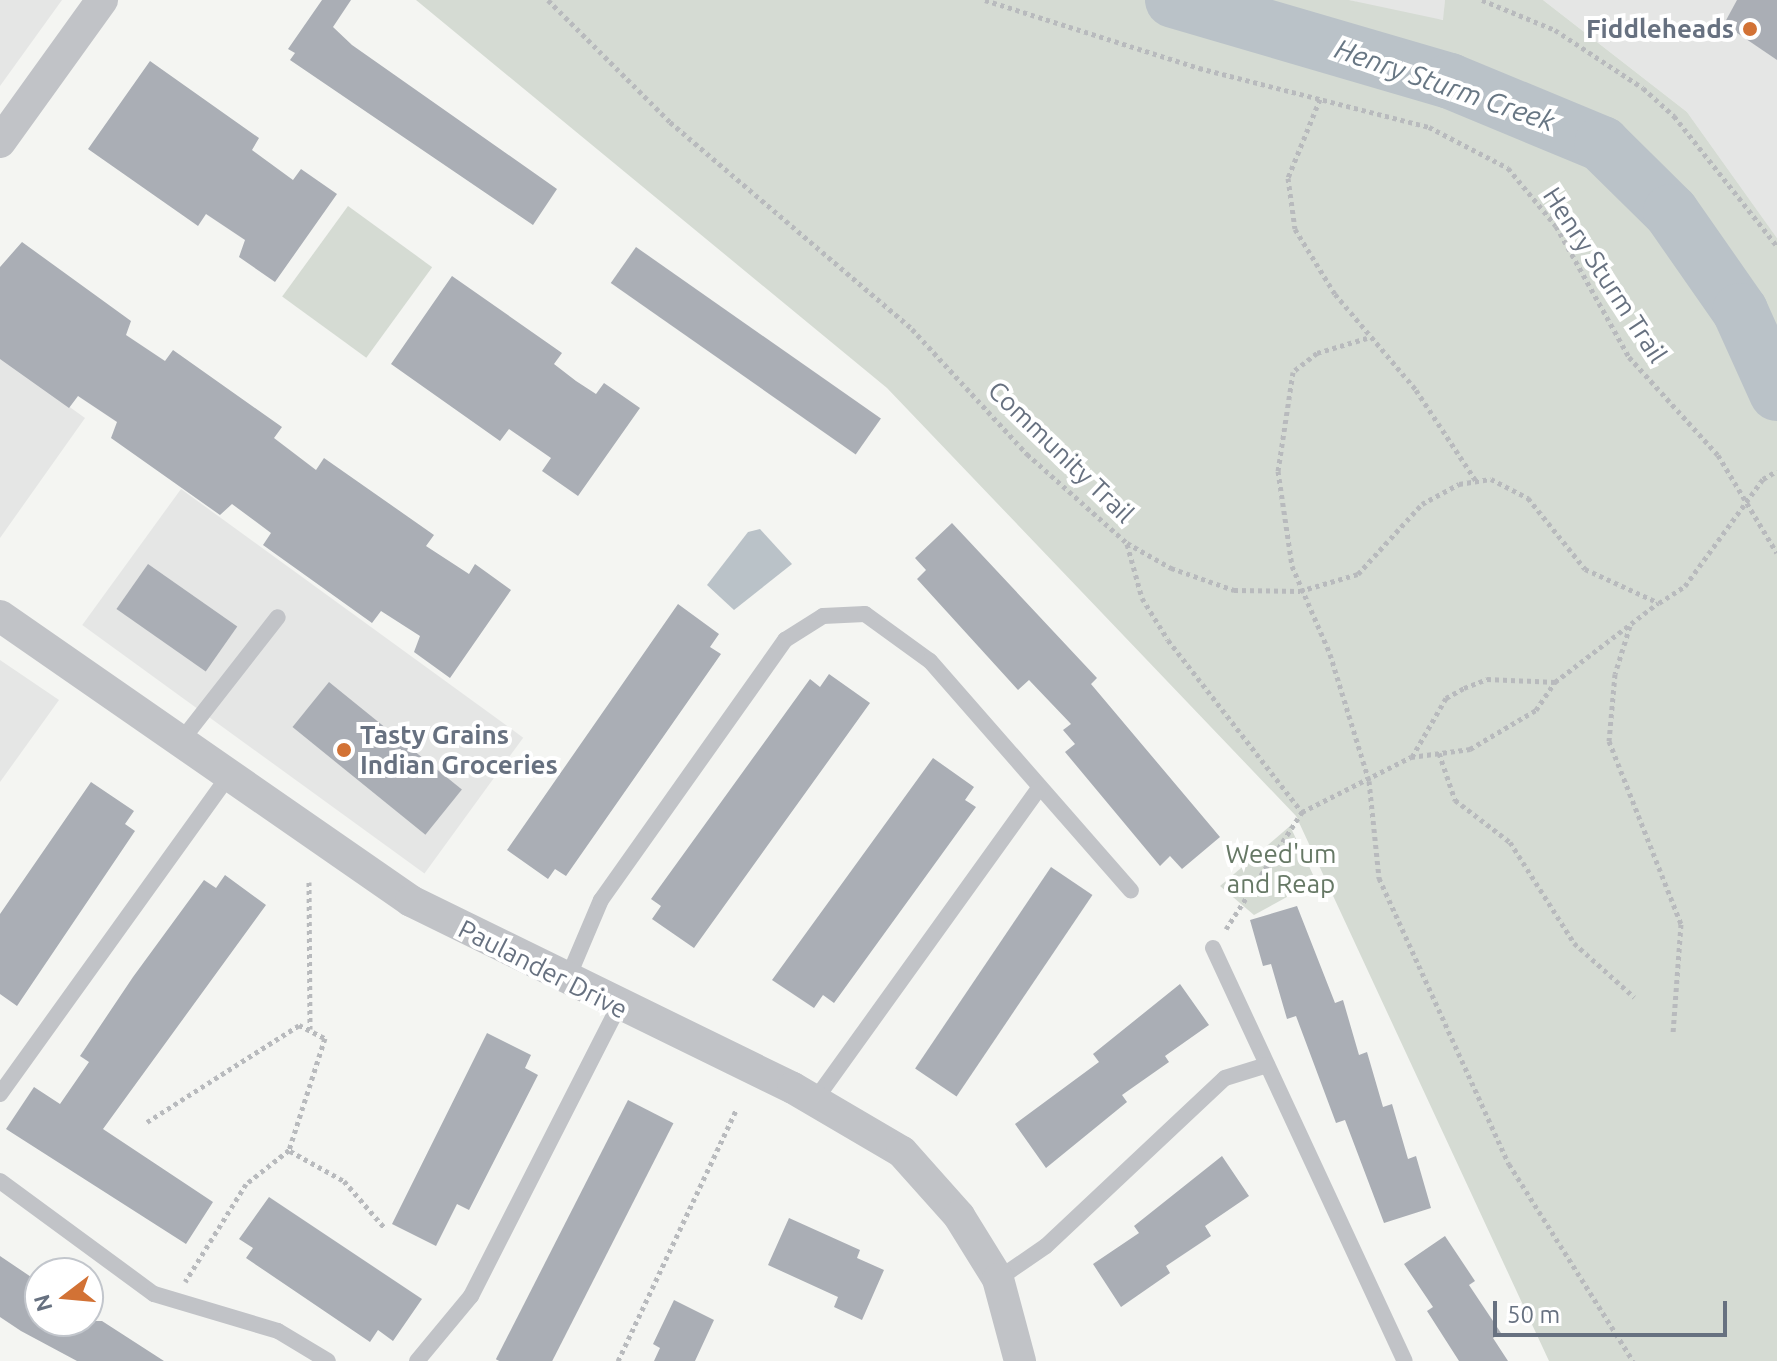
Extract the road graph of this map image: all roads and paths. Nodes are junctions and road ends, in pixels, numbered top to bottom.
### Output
1 (102, 0) edge
2 (548, 0) edge
3 (985, 0) edge
4 (1482, 0) edge
5 (1320, 99) junction
6 (0, 142) edge
7 (1777, 246) edge
8 (1367, 338) junction
9 (1777, 471) edge
10 (1476, 481) junction
11 (1747, 500) junction
12 (1127, 543) junction
13 (1777, 553) edge
14 (1300, 591) junction
15 (1659, 603) junction
16 (0, 616) edge
17 (278, 617) dead end
18 (1630, 625) junction
19 (1555, 682) junction
20 (181, 741) junction
21 (1439, 753) junction
22 (1411, 757) junction
23 (229, 775) junction
24 (1369, 781) junction
25 (1038, 790) junction
26 (1302, 812) junction
27 (309, 882) dead end
28 (1131, 891) dead end
29 (1213, 948) joint
30 (566, 982) junction
31 (1634, 997) dead end
32 (618, 1007) junction
33 (310, 1029) junction
34 (1673, 1032) dead end
35 (1267, 1065) junction
36 (0, 1094) edge
37 (815, 1100) junction
38 (736, 1110) dead end
39 (147, 1122) dead end
40 (289, 1150) junction
41 (0, 1181) edge
42 (384, 1227) dead end
43 (998, 1279) junction
44 (174, 1300) junction
45 (328, 1361) edge
46 (417, 1361) edge
47 (618, 1361) edge
48 (1020, 1361) edge
49 (1405, 1361) edge
50 (1633, 1361) edge

1 - 6 street
2 - 12 path, Community Trail
3 - 5 path, Henry Sturm Trail
4 - 7 path
5 - 8 path
5 - 11 path, Henry Sturm Trail
8 - 10 path
8 - 14 path
9 - 11 path
10 - 14 path, Community Trail
10 - 15 path
11 - 13 path, Henry Sturm Trail
11 - 15 path
12 - 14 path, Community Trail
12 - 26 path
14 - 24 path
15 - 18 path
16 - 20 street, Paulander Drive
17 - 20 lane
18 - 19 path
18 - 34 path
19 - 21 path
19 - 22 path
20 - 23 street, Paulander Drive
21 - 22 path
21 - 31 path
22 - 24 path
23 - 30 street, Paulander Drive
23 - 36 lane
24 - 26 path
24 - 50 path
25 - 28 lane
25 - 30 lane
25 - 37 lane
26 - 29 path
27 - 33 path
29 - 35 lane
30 - 32 street, Paulander Drive
32 - 37 street, Paulander Drive
32 - 46 lane
33 - 39 path
33 - 40 path
35 - 43 lane
35 - 49 lane
37 - 43 street, Paulander Drive
38 - 47 path
40 - 42 path
40 - 44 path
41 - 44 lane
43 - 48 street, Paulander Drive
44 - 45 lane

